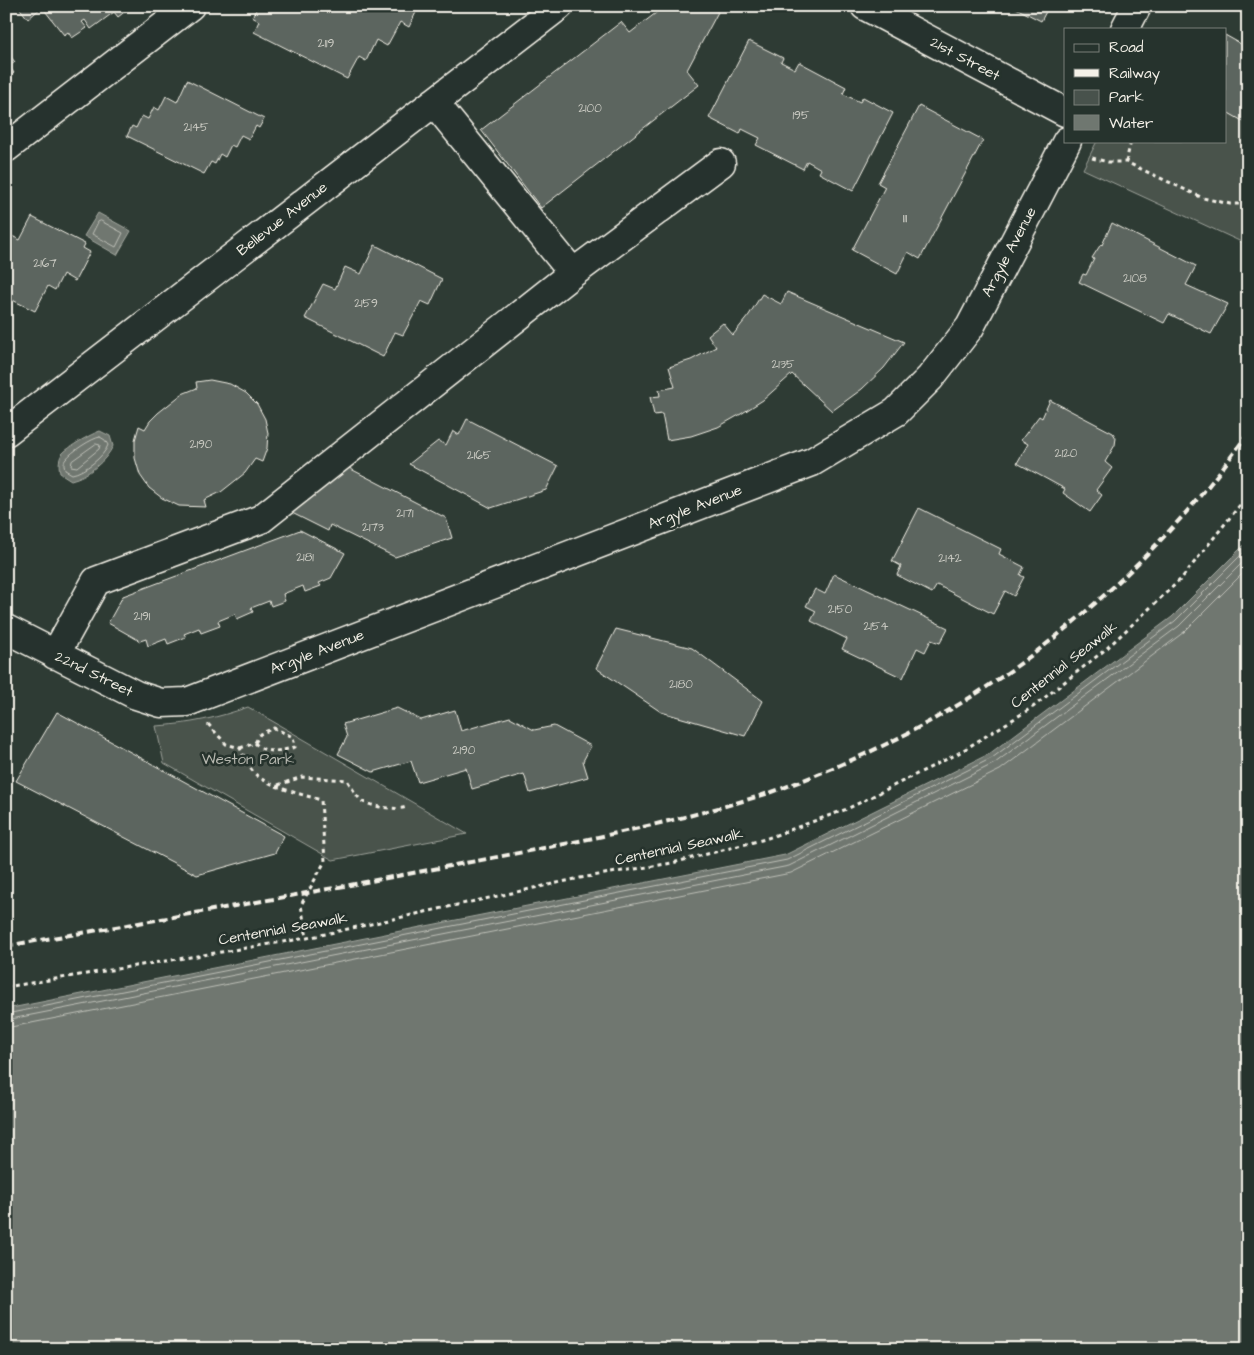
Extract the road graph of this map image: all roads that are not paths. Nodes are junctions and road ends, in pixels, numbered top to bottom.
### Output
1 (190, 6) edge
2 (558, 6) edge
3 (865, 6) edge
4 (1137, 6) edge
5 (1126, 28) edge
6 (434, 102) junction
7 (1064, 111) edge
8 (1065, 142) edge
9 (6, 148) edge
10 (721, 163) dead end
11 (573, 273) junction
12 (6, 432) edge
13 (6, 629) edge
14 (55, 655) junction
15 (186, 702) joint

1 - 9 street
2 - 6 street, Bellevue Avenue
3 - 7 street, 21st Street
4 - 5 street
6 - 11 street
6 - 12 street, Bellevue Avenue
8 - 15 street, Argyle Avenue
10 - 11 street
11 - 14 street
13 - 14 street, 22nd Street
14 - 15 street, 22nd Street

